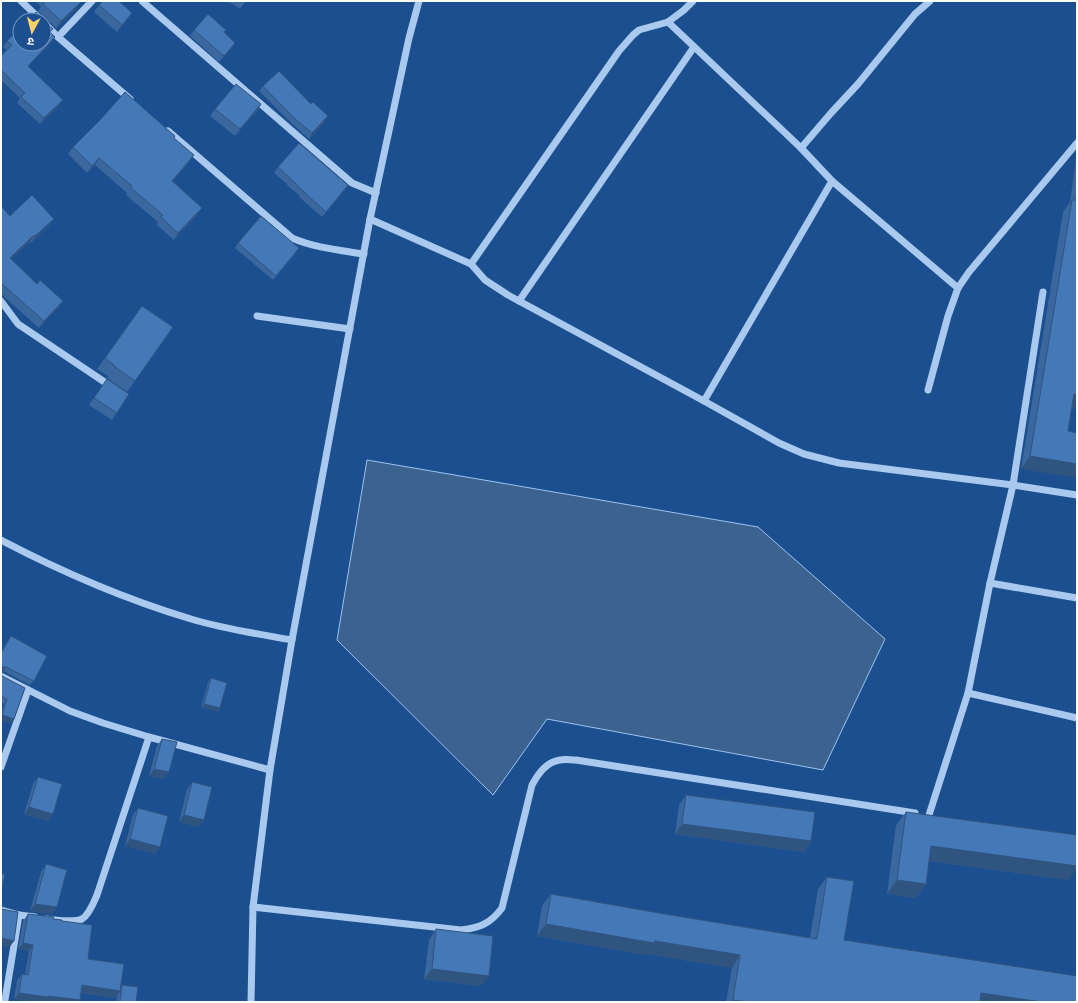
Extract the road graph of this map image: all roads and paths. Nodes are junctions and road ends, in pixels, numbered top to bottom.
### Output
1 (21, 1) edge
2 (92, 1) edge
3 (142, 1) edge
4 (419, 1) edge
5 (693, 1) edge
6 (930, 1) edge
7 (33, 12) edge
8 (668, 22) junction
9 (52, 31) edge
10 (58, 37) junction
11 (694, 47) junction
12 (136, 104) edge
13 (160, 125) edge
14 (1077, 143) edge
15 (802, 148) junction
16 (832, 181) junction
17 (376, 193) junction
18 (370, 219) junction
19 (364, 254) junction
20 (470, 264) junction
21 (958, 288) junction
22 (1043, 292) dead end
23 (1, 300) edge
24 (519, 301) junction
25 (257, 316) dead end
26 (350, 329) junction
27 (117, 390) edge
28 (928, 390) dead end
29 (704, 401) junction
30 (1013, 485) junction
31 (1077, 495) edge
32 (1, 540) edge
33 (990, 583) junction
34 (1077, 598) edge
35 (292, 640) junction
36 (1, 676) edge
37 (28, 690) junction
38 (968, 693) junction
39 (1077, 718) edge
40 (149, 737) junction
41 (1, 767) edge
42 (270, 770) junction
43 (929, 815) junction
44 (937, 816) edge
45 (253, 907) junction
46 (1, 910) edge
47 (19, 915) junction
48 (5, 1000) dead end
49 (251, 1002) edge

1 - 7 street
2 - 10 street
3 - 17 street
4 - 17 street
5 - 8 street
6 - 15 street
8 - 11 street
8 - 20 street
9 - 10 street
10 - 12 street
11 - 15 street
11 - 24 street
13 - 19 street
14 - 21 street
15 - 16 street
16 - 21 street
16 - 29 street
17 - 18 street
18 - 19 street
18 - 20 street
19 - 26 street
20 - 24 street
21 - 28 street
22 - 30 street
23 - 27 street
24 - 29 street
25 - 26 street
26 - 35 street
29 - 30 street
30 - 31 street
30 - 33 street
32 - 35 street
33 - 34 street
33 - 38 street
35 - 42 street
36 - 37 street
37 - 40 street
37 - 41 street
38 - 39 street
38 - 43 street
40 - 42 street
40 - 47 street
42 - 45 street
43 - 44 street
43 - 45 street
45 - 49 street
46 - 47 street
47 - 48 street

